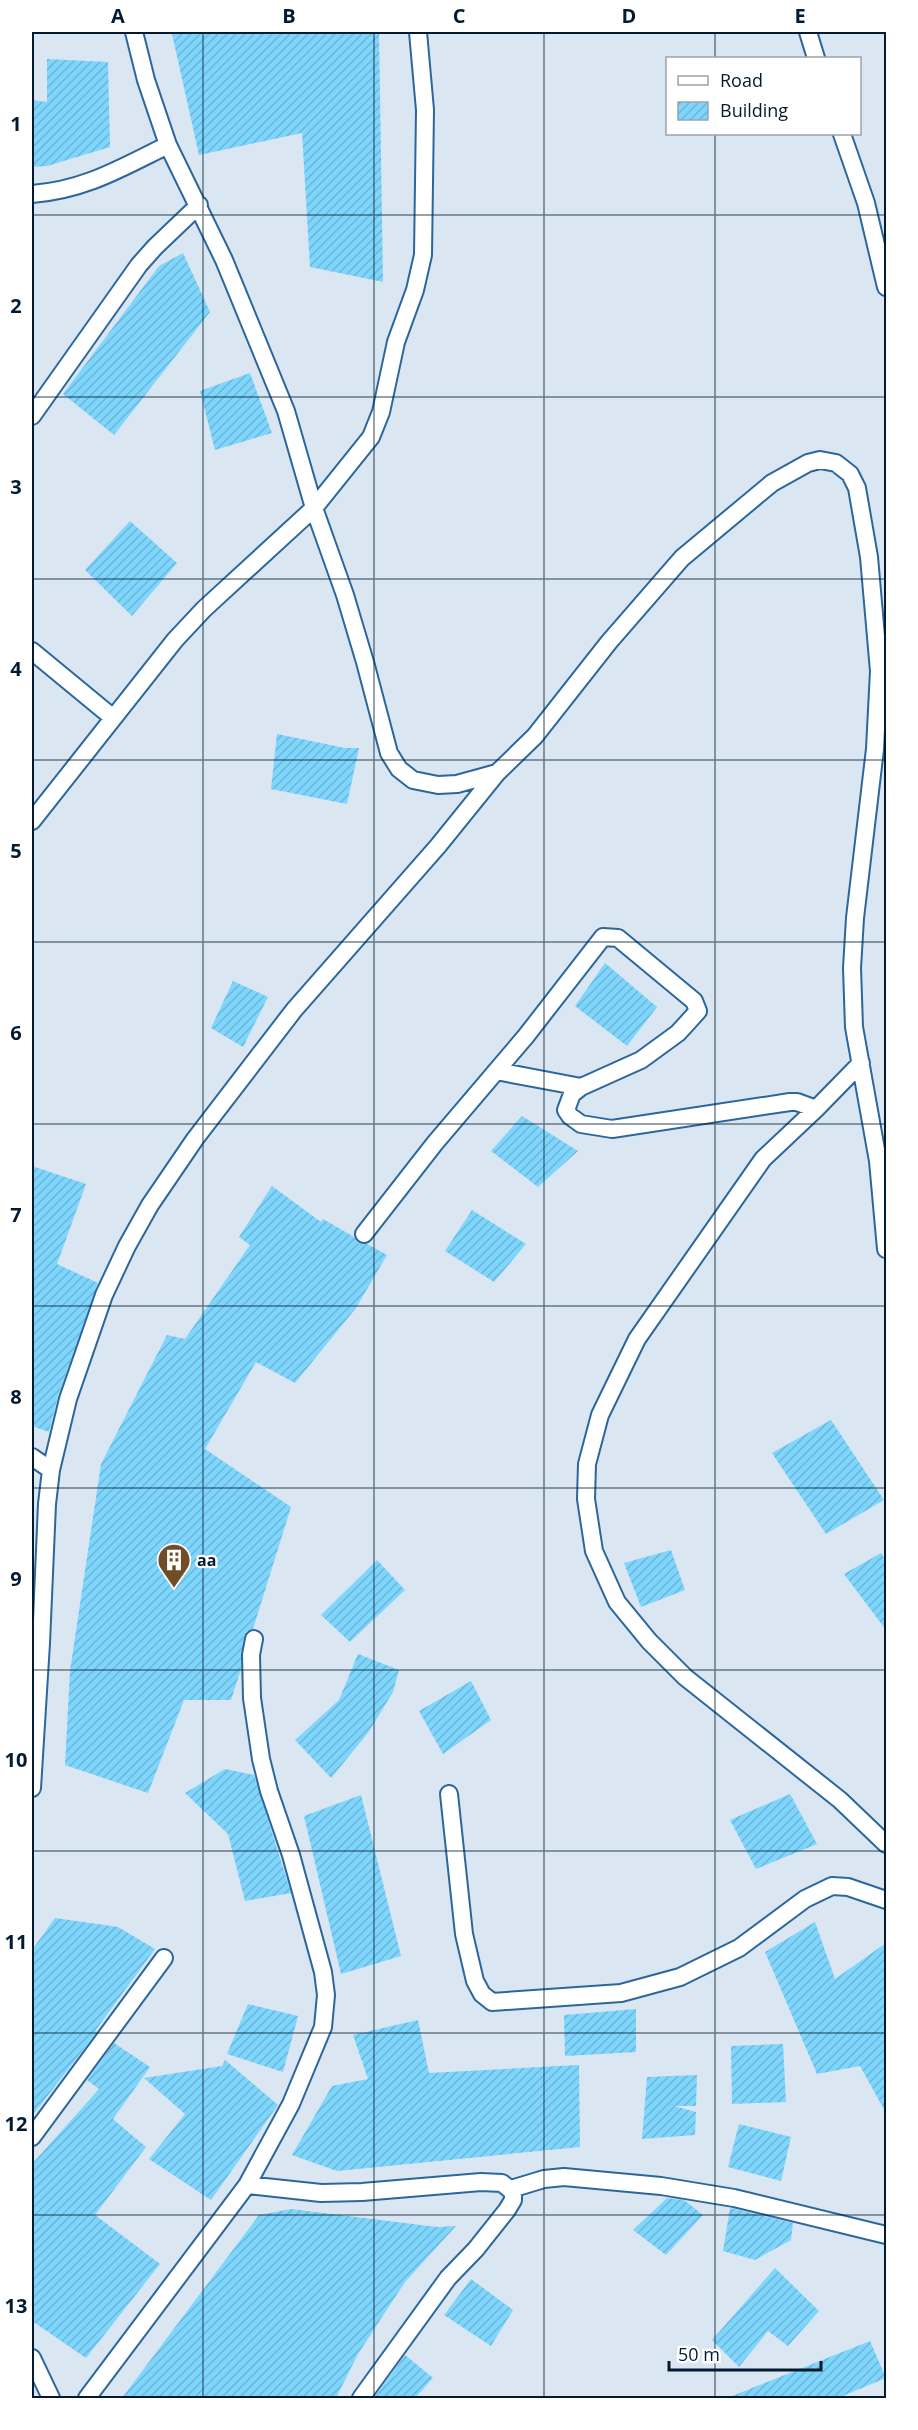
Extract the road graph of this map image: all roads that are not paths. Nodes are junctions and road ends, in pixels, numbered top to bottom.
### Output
1 (134, 32) edge
2 (418, 32) edge
3 (808, 32) edge
4 (816, 57) edge
5 (842, 135) edge
6 (168, 145) junction
7 (32, 194) edge
8 (199, 205) junction
9 (886, 287) edge
10 (32, 416) edge
11 (314, 508) junction
12 (886, 650) edge
13 (32, 651) edge
14 (879, 671) junction
15 (112, 717) junction
16 (497, 773) junction
17 (32, 821) edge
18 (861, 1063) junction
19 (496, 1071) junction
20 (581, 1087) junction
21 (816, 1109) junction
22 (364, 1234) dead end
23 (886, 1250) edge
24 (32, 1457) edge
25 (51, 1470) junction
26 (254, 1639) dead end
27 (36, 1642) edge
28 (32, 1788) edge
29 (448, 1794) dead end
30 (886, 1844) edge
31 (886, 1900) edge
32 (164, 1958) dead end
33 (32, 2137) edge
34 (246, 2185) junction
35 (511, 2189) junction
36 (886, 2235) edge
37 (32, 2358) edge
38 (51, 2398) edge
39 (87, 2398) edge
40 (361, 2398) edge

1 - 6 street
2 - 11 street
3 - 4 street
5 - 9 street
6 - 7 street
6 - 8 street
8 - 10 street
8 - 11 street
11 - 15 street
11 - 16 street
12 - 14 street
13 - 15 street
14 - 16 street
14 - 18 street
15 - 17 street
16 - 25 street
18 - 21 street
18 - 23 street
19 - 20 street
19 - 20 street
19 - 22 street
20 - 21 street
21 - 30 street
24 - 25 street
25 - 27 street
26 - 34 street
27 - 28 street
29 - 31 street
32 - 33 street
34 - 35 street
34 - 39 street
35 - 36 street
35 - 40 street
37 - 38 street

